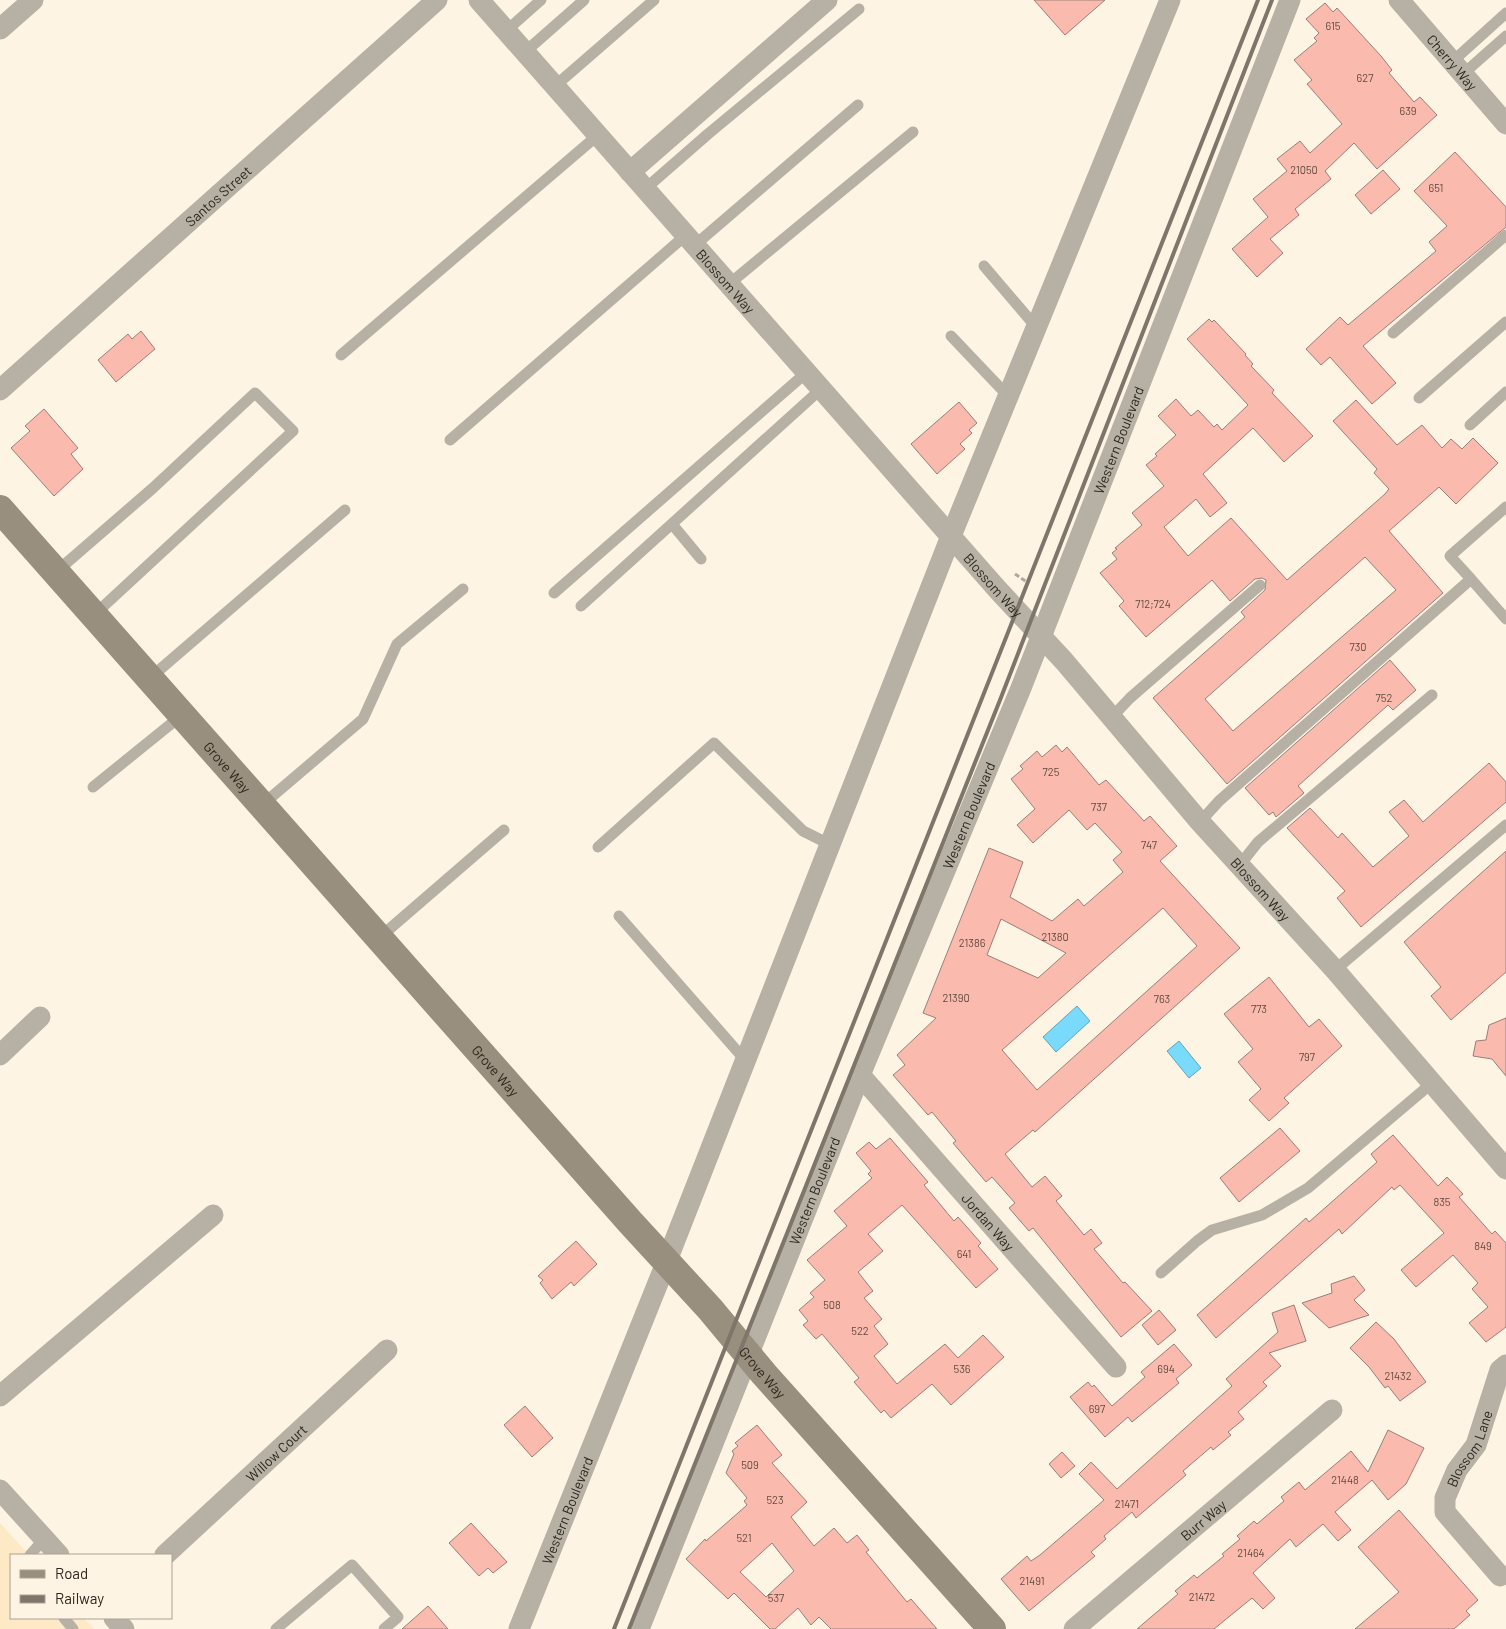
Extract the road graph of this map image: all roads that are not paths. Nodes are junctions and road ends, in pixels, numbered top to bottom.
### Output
1 (32, 0) edge
2 (437, 0) edge
3 (479, 0) edge
4 (542, 0) edge
5 (584, 0) edge
6 (654, 0) edge
7 (827, 0) edge
8 (1170, 0) edge
9 (1290, 0) edge
10 (1399, 0) edge
11 (859, 9) dead end
12 (1506, 13) edge
13 (0, 29) edge
14 (506, 31) junction
15 (1506, 36) edge
16 (525, 52) junction
17 (1458, 67) junction
18 (555, 86) junction
19 (858, 105) dead end
20 (1506, 124) edge
21 (913, 132) dead end
22 (598, 136) junction
23 (630, 172) junction
24 (645, 189) junction
25 (1506, 235) edge
26 (690, 240) junction
27 (984, 266) dead end
28 (729, 284) junction
29 (1506, 322) edge
30 (1036, 327) junction
31 (1393, 333) dead end
32 (951, 336) dead end
33 (341, 356) dead end
34 (807, 372) junction
35 (822, 389) junction
36 (0, 390) edge
37 (1506, 392) edge
38 (1008, 396) junction
39 (1419, 398) dead end
40 (1470, 425) dead end
41 (450, 440) dead end
42 (1505, 508) edge
43 (0, 509) edge
44 (346, 510) dead end
45 (672, 524) junction
46 (951, 536) junction
47 (701, 558) dead end
48 (56, 572) junction
49 (1471, 580) junction
50 (1260, 585) dead end
51 (463, 589) dead end
52 (554, 593) dead end
53 (581, 606) dead end
54 (94, 615) junction
55 (1506, 619) edge
56 (1042, 636) junction
57 (150, 678) junction
58 (1432, 695) dead end
59 (182, 715) junction
60 (1112, 717) junction
61 (93, 788) dead end
62 (262, 805) junction
63 (1200, 822) junction
64 (1506, 826) edge
65 (504, 830) dead end
66 (829, 844) junction
67 (598, 847) dead end
68 (1240, 866) junction
69 (619, 916) dead end
70 (379, 938) junction
71 (1335, 970) junction
72 (40, 1017) dead end
73 (0, 1055) edge
74 (745, 1060) junction
75 (860, 1075) junction
76 (1432, 1083) junction
77 (1506, 1169) edge
78 (213, 1215) dead end
79 (666, 1263) junction
80 (1161, 1273) dead end
81 (387, 1350) dead end
82 (749, 1356) junction
83 (1506, 1365) edge
84 (1116, 1368) dead end
85 (0, 1396) edge
86 (1332, 1410) dead end
87 (0, 1490) edge
88 (44, 1539) junction
89 (31, 1554) edge
90 (58, 1554) edge
91 (166, 1554) edge
92 (1500, 1576) dead end
93 (65, 1619) edge
94 (115, 1619) edge
95 (73, 1629) edge
96 (124, 1629) edge
97 (276, 1629) edge
98 (384, 1629) edge
99 (519, 1629) edge
100 (639, 1629) edge
101 (992, 1629) edge
102 (1074, 1629) edge

1 - 13 street
2 - 36 street, Santos Street
3 - 14 street, Blossom Way
4 - 14 lane
5 - 16 lane
6 - 18 lane
7 - 23 street
8 - 30 street, Western Boulevard
9 - 56 street, Western Boulevard
10 - 17 street, Cherry Way
11 - 24 lane
12 - 17 lane
14 - 16 street, Blossom Way
15 - 17 lane
16 - 18 street, Blossom Way
17 - 20 street, Cherry Way
18 - 22 street, Blossom Way
19 - 26 lane
21 - 28 lane
22 - 23 street, Blossom Way
22 - 33 lane
23 - 24 street, Blossom Way
24 - 26 street, Blossom Way
25 - 31 lane
26 - 28 street, Blossom Way
26 - 41 lane
27 - 30 lane
28 - 34 street, Blossom Way
29 - 39 lane
30 - 38 street, Western Boulevard
32 - 38 lane
34 - 35 street, Blossom Way
34 - 52 lane
35 - 45 lane
35 - 46 street, Blossom Way
37 - 40 lane
38 - 46 street, Western Boulevard
42 - 49 lane
43 - 48 street, Grove Way
44 - 57 lane
45 - 47 lane
45 - 53 lane
46 - 56 street, Blossom Way
46 - 66 street, Western Boulevard
48 - 54 street, Grove Way
48 - 54 lane
49 - 55 lane
49 - 63 lane
50 - 60 lane
51 - 62 lane
54 - 57 street, Grove Way
56 - 60 street, Blossom Way
56 - 75 street, Western Boulevard
57 - 59 street, Grove Way
58 - 68 lane
59 - 61 lane
59 - 62 street, Grove Way
60 - 63 street, Blossom Way
62 - 70 street, Grove Way
63 - 68 street, Blossom Way
64 - 71 lane
65 - 70 lane
66 - 67 lane
66 - 74 street, Western Boulevard
68 - 71 street, Blossom Way
69 - 74 lane
70 - 79 street, Grove Way
71 - 76 street, Blossom Way
72 - 73 street
74 - 79 street, Western Boulevard
75 - 82 street, Western Boulevard
75 - 84 street, Jordan Way
76 - 77 street, Blossom Way
76 - 80 lane
78 - 85 street
79 - 82 street, Grove Way
79 - 99 street, Western Boulevard
81 - 91 street, Willow Court
82 - 100 street, Western Boulevard
82 - 101 street, Grove Way
83 - 92 street, Blossom Lane
86 - 102 street, Burr Way
87 - 88 street
88 - 89 lane
88 - 90 street
93 - 95 lane
94 - 96 street
97 - 98 lane

